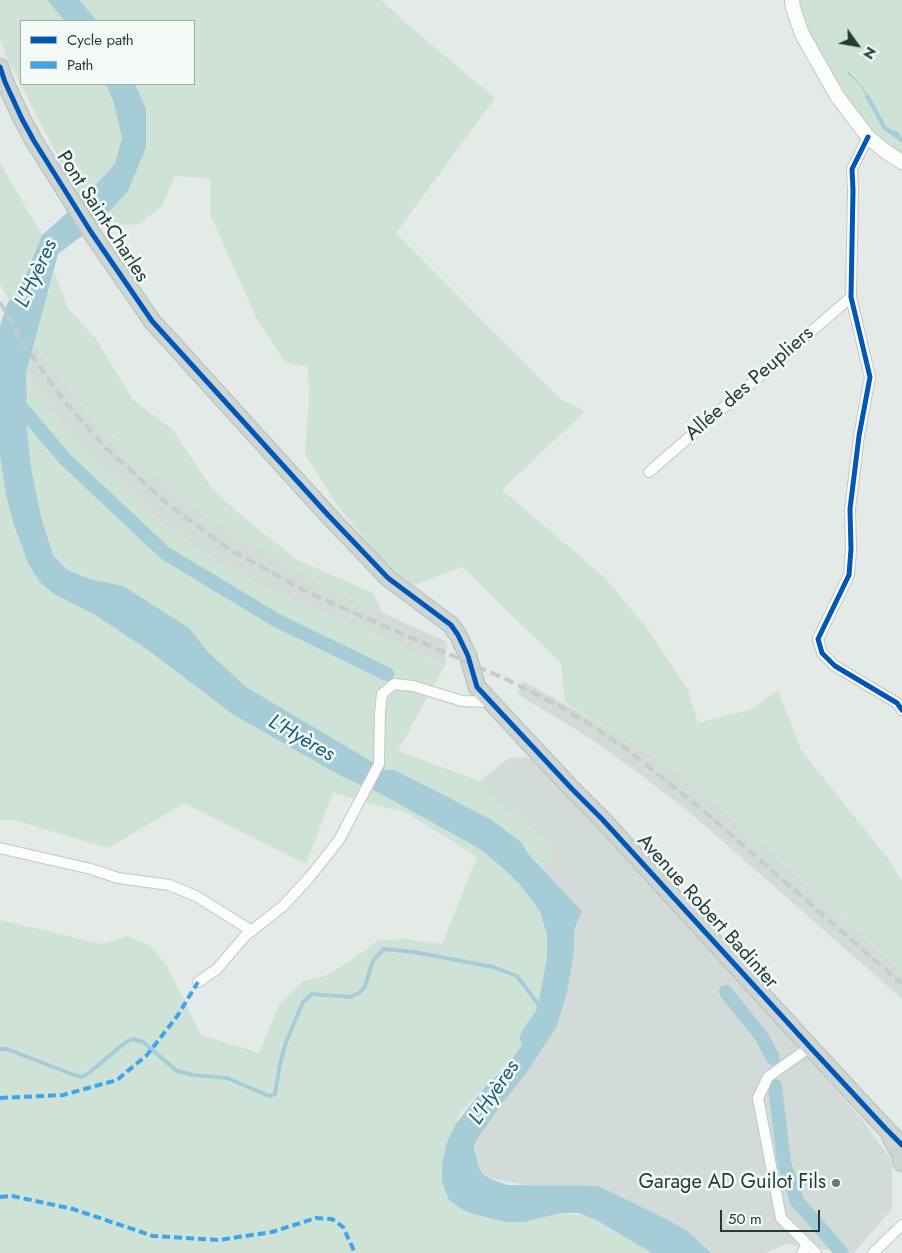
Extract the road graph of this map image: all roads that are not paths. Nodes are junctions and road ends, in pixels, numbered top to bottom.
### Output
1 (792, 0) edge
2 (0, 68) edge
3 (868, 137) junction
4 (902, 162) edge
5 (852, 297) junction
6 (648, 472) dead end
7 (490, 702) junction
8 (902, 710) edge
9 (0, 848) edge
10 (252, 931) junction
11 (198, 982) dead end
12 (810, 1047) junction
13 (886, 1129) junction
14 (902, 1145) edge
15 (902, 1163) edge
16 (902, 1225) edge
17 (804, 1249) edge
18 (875, 1252) edge
19 (816, 1253) edge

1 - 3 street
2 - 7 main road, Pont Saint-Charles
3 - 4 street
3 - 5 street
5 - 6 street, Allée des Peupliers
5 - 8 street
7 - 10 street
7 - 12 main road, Avenue Robert Badinter
9 - 10 street
10 - 11 street
12 - 13 main road, Avenue Robert Badinter
12 - 17 street
13 - 14 main road
13 - 15 main road
16 - 18 street
17 - 19 street

